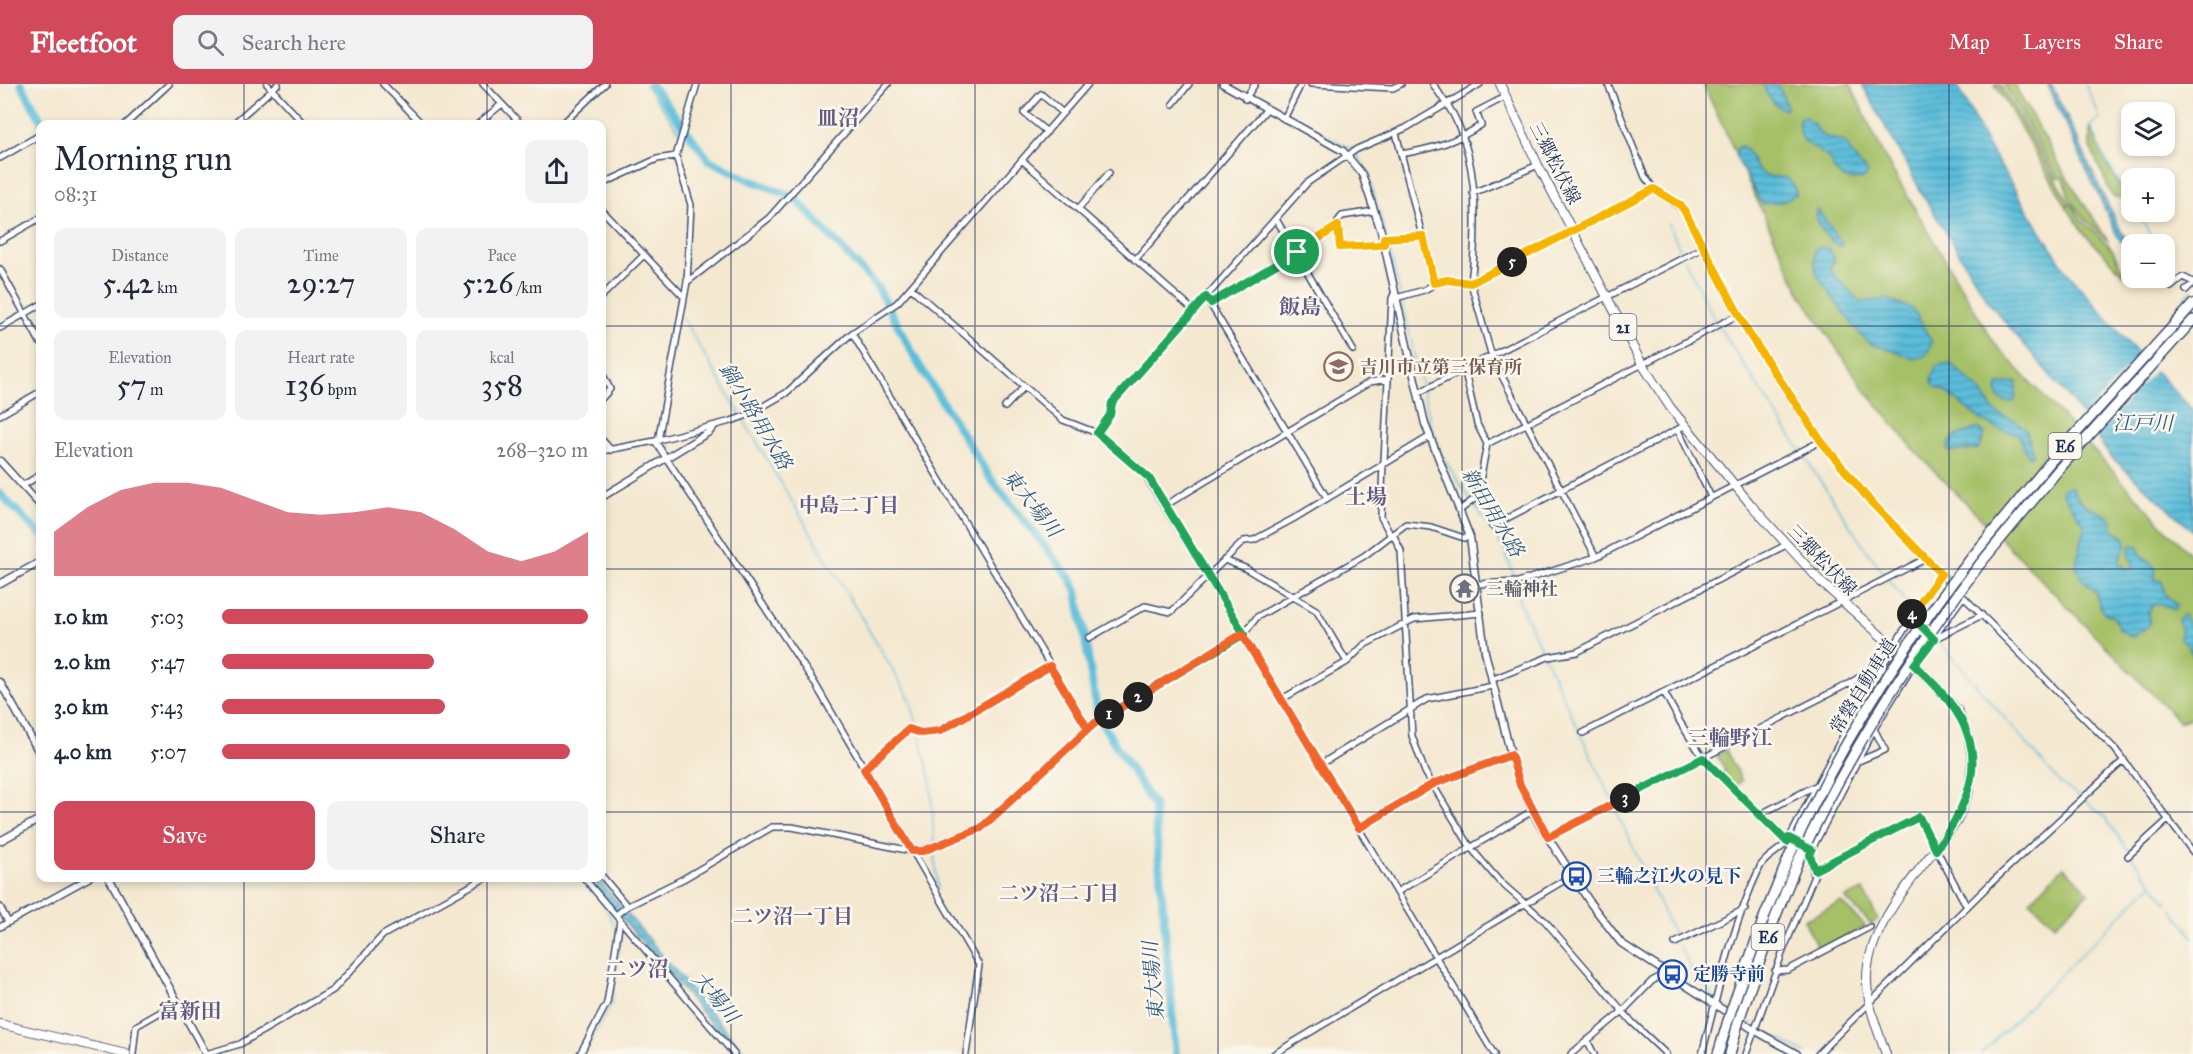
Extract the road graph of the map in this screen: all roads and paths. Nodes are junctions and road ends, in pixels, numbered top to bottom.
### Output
1 (169, 84) edge
2 (267, 84) edge
3 (278, 84) edge
4 (483, 84) edge
5 (605, 84) edge
6 (697, 84) edge
7 (888, 84) edge
8 (1088, 84) edge
9 (1189, 84) edge
10 (1224, 84) edge
11 (1255, 84) edge
12 (1301, 84) edge
13 (1311, 84) edge
14 (1401, 84) edge
15 (1433, 84) edge
16 (1480, 84) edge
17 (1500, 84) edge
18 (1608, 84) edge
19 (386, 85) edge
20 (272, 89) junction
21 (1247, 96) junction
22 (1505, 97) junction
23 (502, 104) junction
24 (1173, 104) dead end
25 (1447, 104) junction
26 (1265, 106) junction
27 (1063, 113) junction
28 (1285, 116) junction
29 (130, 120) edge
30 (237, 120) edge
31 (300, 120) edge
32 (418, 120) edge
33 (483, 120) edge
34 (517, 120) edge
35 (566, 120) edge
36 (1047, 132) junction
37 (1396, 133) junction
38 (36, 137) edge
39 (1464, 137) junction
40 (1352, 152) junction
41 (1401, 154) junction
42 (676, 156) junction
43 (0, 158) edge
44 (1022, 160) junction
45 (1538, 165) junction
46 (1109, 173) dead end
47 (606, 182) edge
48 (1654, 189) junction
49 (1473, 193) junction
50 (1078, 209) junction
51 (1374, 211) junction
52 (606, 214) edge
53 (1276, 219) junction
54 (36, 220) edge
55 (1338, 226) junction
56 (1572, 231) junction
57 (1423, 236) junction
58 (1385, 240) junction
59 (0, 241) edge
60 (1703, 248) junction
61 (1297, 252) junction
62 (644, 255) junction
63 (1135, 260) junction
64 (0, 269) edge
65 (687, 282) junction
66 (1434, 283) junction
67 (1471, 283) junction
68 (2193, 283) edge
69 (2175, 284) edge
70 (911, 288) junction
71 (2186, 290) dead end
72 (606, 292) edge
73 (1398, 295) junction
74 (684, 297) junction
75 (1206, 297) junction
76 (1607, 298) junction
77 (1211, 303) junction
78 (2193, 304) edge
79 (36, 307) edge
80 (1194, 311) junction
81 (25, 314) junction
82 (1738, 315) junction
83 (2193, 320) edge
84 (0, 328) edge
85 (852, 333) junction
86 (36, 335) edge
87 (1353, 350) dead end
88 (1492, 357) junction
89 (1642, 364) junction
90 (1465, 372) junction
91 (1388, 379) junction
92 (1024, 387) junction
93 (1421, 393) junction
94 (36, 394) edge
95 (1005, 407) dead end
96 (0, 415) edge
97 (1526, 424) junction
98 (714, 426) junction
99 (1681, 428) junction
100 (1288, 432) junction
101 (1097, 433) junction
102 (1429, 436) junction
103 (656, 441) junction
104 (1821, 441) junction
105 (606, 444) edge
106 (1487, 444) junction
107 (611, 450) junction
108 (606, 451) edge
109 (666, 459) junction
110 (0, 461) edge
111 (1383, 463) junction
112 (36, 477) edge
113 (22, 486) junction
114 (1735, 486) junction
115 (1562, 491) junction
116 (606, 495) edge
117 (1711, 497) junction
118 (1327, 498) junction
119 (36, 501) edge
120 (1166, 505) junction
121 (1460, 510) junction
122 (1492, 526) dead end
123 (1392, 535) junction
124 (1470, 537) junction
125 (1786, 545) junction
126 (1596, 557) junction
127 (1925, 559) junction
128 (1224, 560) junction
129 (36, 564) edge
130 (1941, 574) junction
131 (1208, 575) junction
132 (0, 584) edge
133 (1477, 584) junction
134 (1294, 597) junction
135 (1964, 597) junction
136 (1840, 601) junction
137 (1481, 613) junction
138 (1913, 614) junction
139 (1982, 615) junction
140 (1405, 624) junction
141 (1243, 635) junction
142 (1089, 638) dead end
143 (1935, 638) junction
144 (1892, 648) junction
145 (1347, 662) junction
146 (1914, 665) junction
147 (1050, 666) junction
148 (1880, 666) junction
149 (1904, 681) junction
150 (0, 682) edge
151 (1492, 683) junction
152 (1851, 683) junction
153 (1664, 692) junction
154 (1282, 699) junction
155 (1862, 699) junction
156 (1410, 710) junction
157 (1855, 711) junction
158 (1876, 727) junction
159 (1088, 729) junction
160 (1583, 733) dead end
161 (36, 747) edge
162 (1511, 755) junction
163 (1703, 758) junction
164 (2124, 760) junction
165 (1856, 762) junction
166 (1321, 764) junction
167 (864, 769) junction
168 (1433, 784) junction
169 (1815, 786) junction
170 (1838, 795) junction
171 (1532, 811) junction
172 (1759, 814) junction
173 (2169, 819) junction
174 (36, 821) edge
175 (1359, 828) junction
176 (1548, 837) junction
177 (1788, 840) junction
178 (0, 842) edge
179 (1471, 848) junction
180 (1812, 850) junction
181 (1936, 850) junction
182 (912, 851) junction
183 (2193, 852) edge
184 (2128, 856) dead end
185 (1794, 859) junction
186 (1815, 870) junction
187 (1573, 875) junction
188 (606, 881) edge
189 (82, 882) edge
190 (111, 882) edge
191 (478, 882) edge
192 (587, 882) edge
193 (1397, 892) junction
194 (1526, 904) junction
195 (627, 907) junction
196 (1967, 907) junction
197 (0, 908) edge
198 (1745, 909) junction
199 (618, 917) junction
200 (8, 922) junction
201 (0, 927) edge
202 (1870, 927) dead end
203 (1677, 942) dead end
204 (1436, 957) junction
205 (1775, 971) junction
206 (1667, 973) junction
207 (1715, 1001) junction
208 (178, 1002) junction
209 (1870, 1004) junction
210 (1623, 1011) junction
211 (0, 1024) edge
212 (1755, 1027) junction
213 (1587, 1041) junction
214 (126, 1054) edge
215 (133, 1054) edge
216 (206, 1054) edge
217 (580, 1054) edge
218 (734, 1054) edge
219 (966, 1054) edge
220 (1274, 1054) edge
221 (1494, 1054) edge
222 (1571, 1054) edge
223 (1594, 1054) edge
224 (1666, 1054) edge
225 (1702, 1054) edge
226 (1718, 1054) edge
227 (1730, 1054) edge
228 (1746, 1054) edge
229 (1797, 1054) edge
230 (1818, 1054) edge
231 (1886, 1054) edge

1 - 29 street
2 - 20 street
3 - 20 street
4 - 23 street
5 - 35 street
6 - 42 street
7 - 65 street
8 - 27 street
9 - 24 street
10 - 21 street
11 - 21 street
12 - 28 street
13 - 14 street
15 - 25 street
16 - 25 street
17 - 22 main road, 三郷松伏線 / 21
18 - 48 street
19 - 32 street
20 - 30 street
20 - 31 street
21 - 26 street
22 - 39 street
22 - 45 main road, 三郷松伏線 / 21
23 - 33 street
23 - 34 street
25 - 37 street
25 - 39 street
26 - 28 street
26 - 63 street
27 - 36 street
27 - 36 street
28 - 40 street
36 - 44 street
37 - 40 street
37 - 41 street
38 - 43 street
39 - 41 street
39 - 49 street
40 - 51 street
40 - 53 street
41 - 57 street
42 - 47 street
42 - 65 street
44 - 50 street
44 - 70 street
45 - 49 street
45 - 56 main road, 三郷松伏線 / 21
46 - 50 street
48 - 56 street
48 - 60 street
49 - 67 street
50 - 63 street
51 - 55 street
51 - 58 street
52 - 62 street
53 - 61 street
53 - 75 street
54 - 59 street
55 - 58 street
55 - 61 street
56 - 67 street
56 - 76 main road, 三郷松伏線 / 21
57 - 58 street
57 - 66 street
58 - 73 street
60 - 76 street
60 - 82 street
61 - 77 street
61 - 87 street
62 - 72 street
62 - 74 street
63 - 80 street
64 - 81 street
65 - 74 street
66 - 67 street
66 - 73 street
67 - 88 street
68 - 69 street
68 - 71 street
70 - 85 street
70 - 92 street
73 - 91 street
73 - 93 street
74 - 103 street
75 - 77 street
75 - 80 street
76 - 88 street
76 - 89 main road, 三郷松伏線 / 21
77 - 100 street
78 - 185 highway, 常磐自動車道 / E6, bridge
79 - 81 street
80 - 101 street
81 - 84 street
81 - 86 street
82 - 89 street
82 - 104 street
83 - 185 highway, 常磐自動車道 / E6, bridge
85 - 98 street
85 - 147 street
88 - 90 street
88 - 97 street
89 - 97 street
89 - 99 main road, 三郷松伏線 / 21
90 - 93 street
90 - 106 street
91 - 100 street
91 - 111 street
92 - 95 street
92 - 101 street
93 - 102 street
94 - 96 street
97 - 106 street
97 - 115 street
98 - 103 street
98 - 109 street
99 - 114 main road, 三郷松伏線 / 21
99 - 115 street
99 - 117 street
100 - 118 street
100 - 120 street
101 - 120 street
102 - 111 street
102 - 121 street
103 - 107 street
103 - 109 street
104 - 114 street
104 - 127 street
105 - 107 street
106 - 121 street
107 - 108 street
109 - 116 street
109 - 167 street
110 - 113 street
111 - 118 street
111 - 123 street
112 - 113 street
113 - 119 street
114 - 117 street
114 - 125 main road, 三郷松伏線 / 21
115 - 122 street
115 - 126 street
117 - 126 street
118 - 128 street
120 - 131 street
121 - 124 street
123 - 124 street
123 - 134 street
123 - 140 street
124 - 133 street
125 - 136 main road, 三郷松伏線 / 21
125 - 151 street
126 - 133 street
127 - 130 street
127 - 136 street
128 - 131 street
128 - 134 street
129 - 132 street
130 - 135 street
130 - 138 street
131 - 141 street
131 - 142 street
133 - 137 street
134 - 141 street
134 - 145 street
135 - 139 street
135 - 143 street
136 - 144 main road, 三郷松伏線 / 21
136 - 153 street
137 - 140 street
137 - 151 street
138 - 143 street
138 - 144 street
139 - 143 street
139 - 164 street
140 - 145 street
140 - 156 street
141 - 154 street
141 - 159 street
143 - 146 street
144 - 146 main road, 三郷松伏線 / 21
144 - 148 street
145 - 154 street
146 - 149 street
146 - 181 main road, 三郷松伏線 / 21
147 - 159 street
147 - 167 street
148 - 149 street
148 - 152 street
148 - 155 street
149 - 158 street
150 - 161 street
151 - 156 street
151 - 162 street
152 - 155 street
152 - 163 street
153 - 160 street
153 - 163 street
154 - 166 street
155 - 157 street
156 - 166 street
156 - 168 street
157 - 158 street
157 - 169 street
158 - 165 street
158 - 165 street
159 - 182 street
162 - 168 street
162 - 171 street
163 - 172 street
163 - 176 street
164 - 173 street
164 - 196 street
165 - 170 street
166 - 175 street
167 - 182 street
168 - 175 street
168 - 179 street
169 - 170 street
169 - 172 street
169 - 177 street
170 - 180 street
171 - 176 street
171 - 179 street
172 - 177 street
173 - 183 street
173 - 184 street
174 - 178 street
175 - 193 street
176 - 187 street
177 - 180 street
177 - 198 street
179 - 193 street
179 - 194 street
180 - 186 street
181 - 186 street
181 - 196 street
181 - 209 main road, 三郷松伏線 / 21
182 - 195 street
182 - 219 street
185 - 226 highway, 常磐自動車道 / E6, bridge
185 - 227 highway, 常磐自動車道 / E6, bridge
186 - 205 street
187 - 194 street
187 - 206 street
188 - 195 street
189 - 200 street
190 - 208 street
191 - 216 street
192 - 199 street
193 - 204 street
194 - 204 street
194 - 210 street
195 - 199 street
196 - 209 street
197 - 200 street
198 - 203 street
198 - 207 street
199 - 217 street
199 - 218 street
200 - 201 street
202 - 205 street
204 - 220 street
204 - 221 street
205 - 212 street
206 - 207 street
206 - 210 street
207 - 212 street
207 - 225 street
208 - 215 street
208 - 216 street
209 - 230 street
209 - 231 main road, 三郷松伏線 / 21
210 - 213 street
210 - 224 street
211 - 214 main road
212 - 228 street
212 - 229 street
213 - 222 street
213 - 223 street

